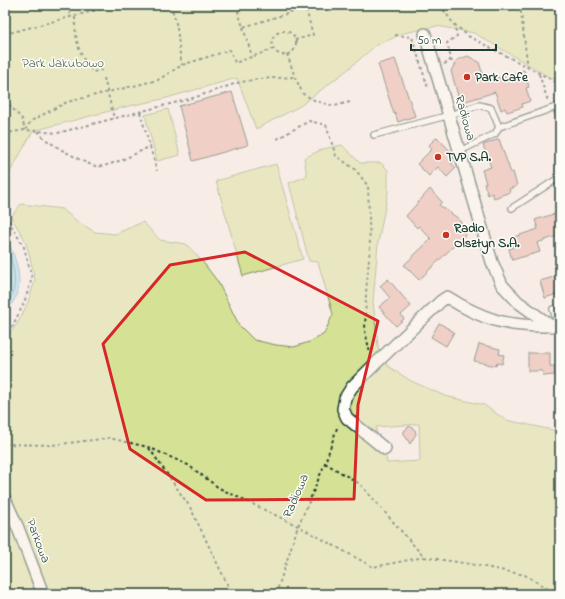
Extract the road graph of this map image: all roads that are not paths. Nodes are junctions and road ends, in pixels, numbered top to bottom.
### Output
1 (425, 34) dead end
2 (450, 115) junction
3 (560, 119) edge
4 (499, 127) junction
5 (374, 135) dead end
6 (460, 151) junction
7 (560, 177) edge
8 (512, 208) dead end
9 (553, 310) dead end
10 (556, 325) edge
11 (385, 449) dead end
12 (5, 499) edge
13 (43, 594) edge

1 - 2 street, Radiowa
2 - 4 lane
2 - 5 lane
2 - 6 street, Radiowa
3 - 4 lane
4 - 6 lane
6 - 10 street, Radiowa
7 - 8 lane
9 - 10 lane
10 - 11 street
12 - 13 street, Parkowa

